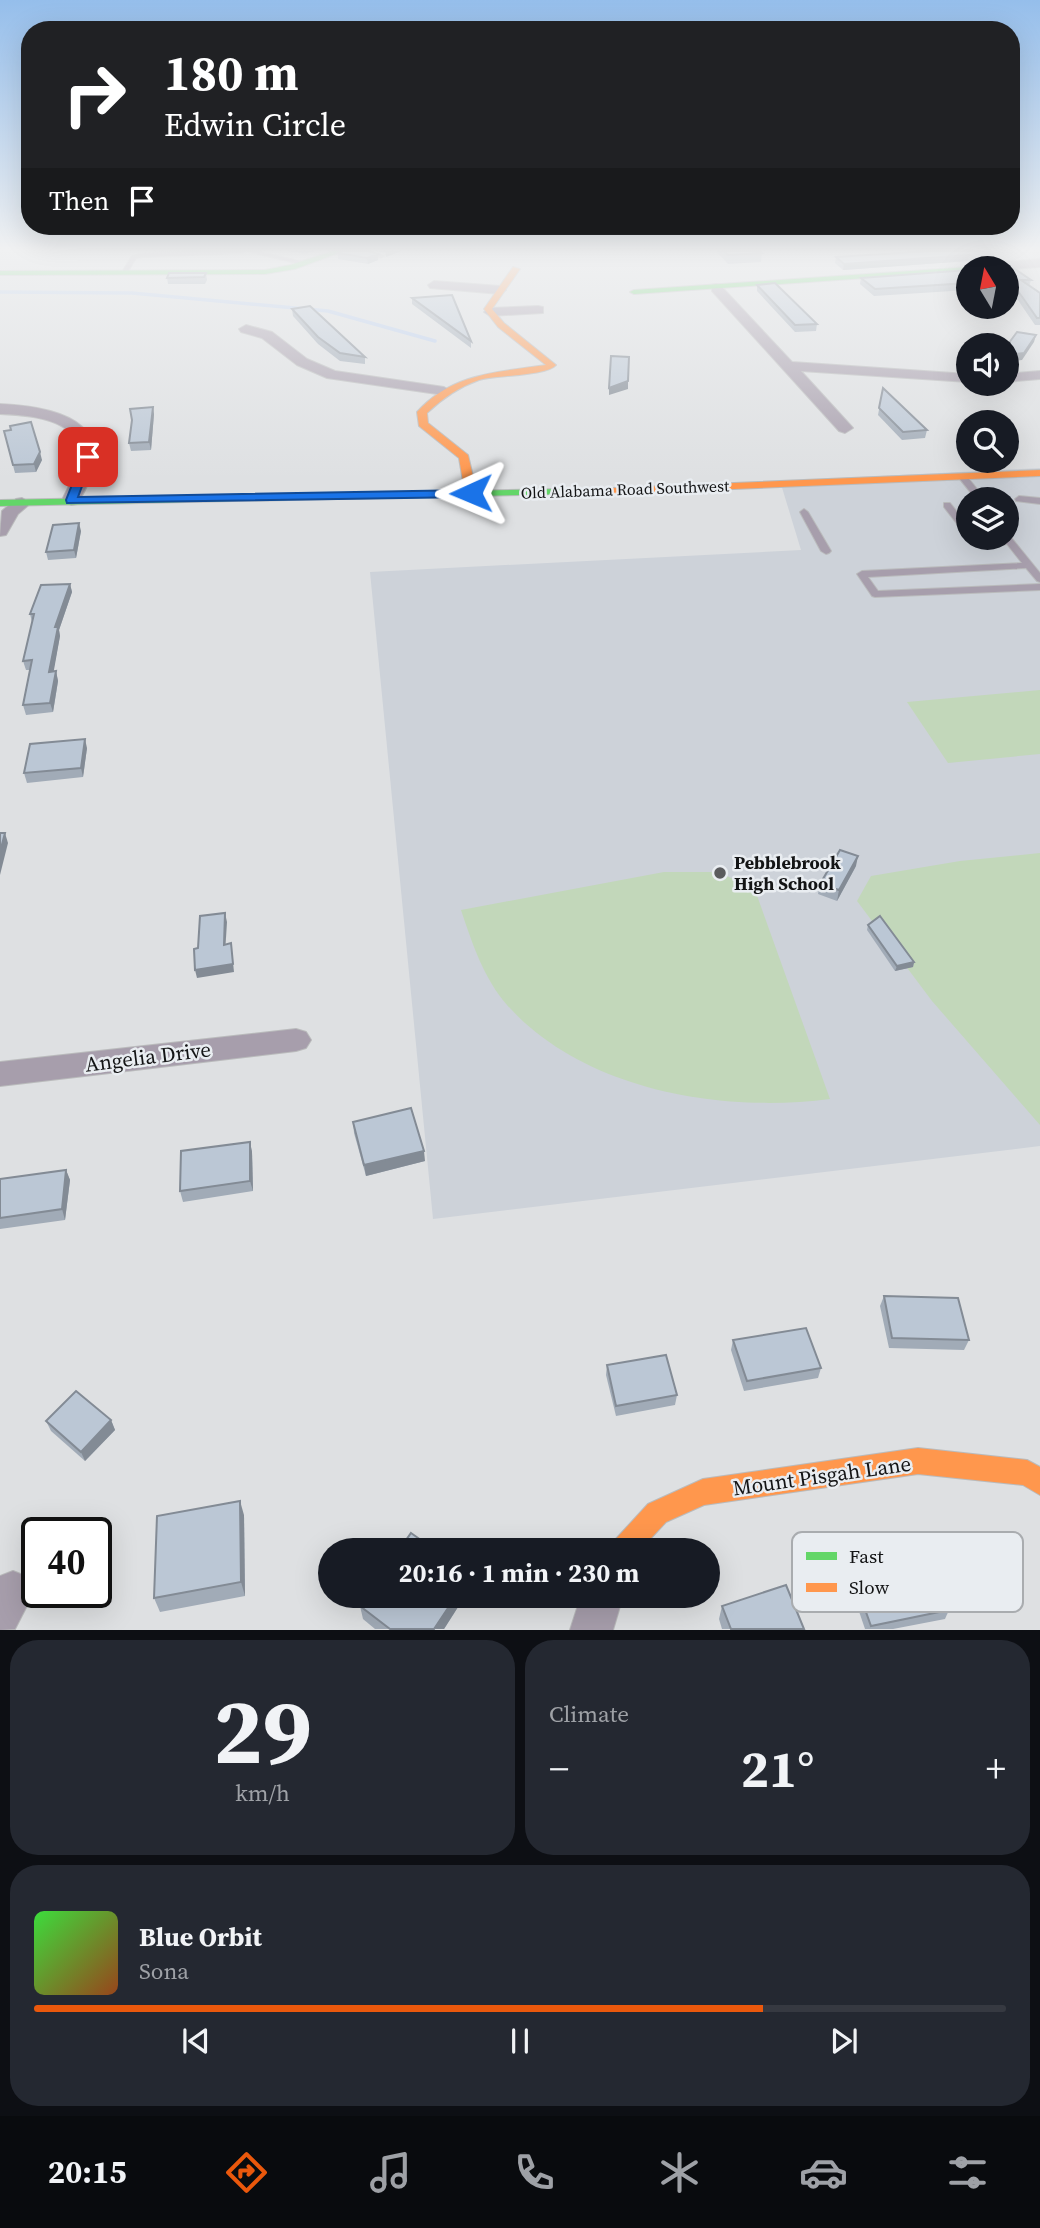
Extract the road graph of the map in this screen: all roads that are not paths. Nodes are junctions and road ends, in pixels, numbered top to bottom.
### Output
1 (504, 327) edge
2 (752, 327) edge
3 (246, 329) dead end
4 (787, 366) junction
5 (1040, 375) edge
6 (956, 377) edge
7 (1019, 377) edge
8 (444, 391) junction
9 (0, 409) edge
10 (845, 428) dead end
11 (1040, 473) edge
12 (962, 477) junction
13 (971, 487) edge
14 (471, 493) junction
15 (1019, 499) dead end
16 (71, 500) junction
17 (1040, 501) edge
18 (0, 503) edge
19 (22, 503) junction
20 (947, 505) dead end
21 (804, 512) dead end
22 (956, 515) edge
23 (0, 531) edge
24 (1017, 550) edge
25 (826, 551) dead end
26 (1029, 565) junction
27 (1040, 579) edge
28 (1040, 587) edge
29 (296, 1040) dead end
30 (0, 1074) edge
31 (1040, 1482) edge
32 (634, 1538) edge
33 (598, 1608) edge
34 (592, 1629) edge

1 - 8 street
2 - 4 street
3 - 8 street
4 - 6 street
4 - 10 street
5 - 7 street
8 - 14 street
9 - 16 street
11 - 12 street, Old Alabama Road Southwest
12 - 13 lane
12 - 14 street, Old Alabama Road Southwest
14 - 16 street, Old Alabama Road Southwest
15 - 17 lane
16 - 19 street, Old Alabama Road Southwest
18 - 19 street, Old Alabama Road Southwest
19 - 23 street
20 - 22 lane
21 - 25 lane
24 - 26 lane
26 - 27 lane
26 - 28 lane
29 - 30 street, Angelia Drive
31 - 32 street, Mount Pisgah Lane
33 - 34 street

